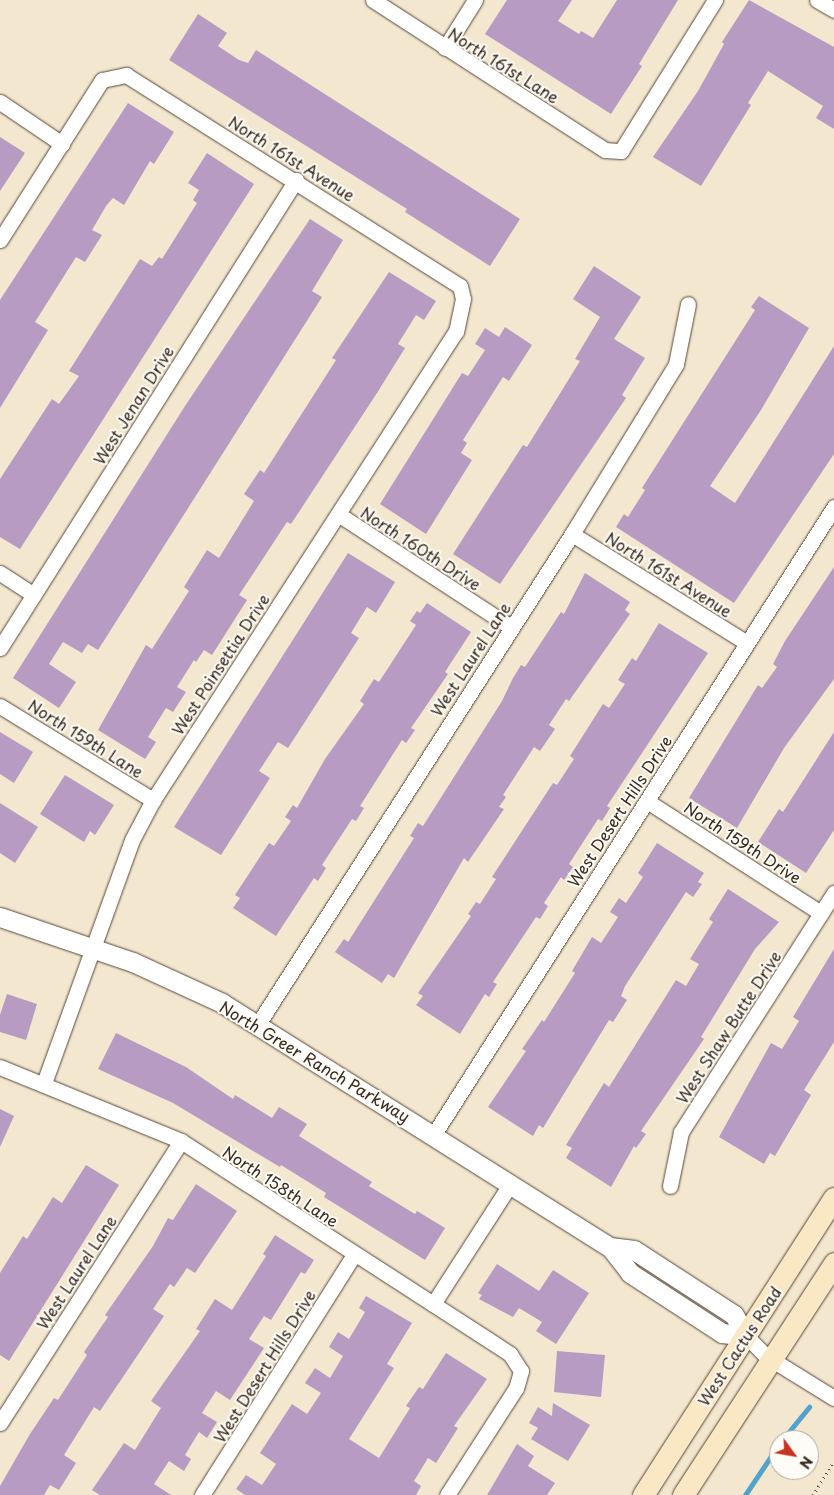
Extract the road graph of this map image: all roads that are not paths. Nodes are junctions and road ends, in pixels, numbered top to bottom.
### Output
1 (373, 0) edge
2 (475, 0) edge
3 (715, 0) edge
4 (818, 0) edge
5 (834, 10) edge
6 (445, 48) junction
7 (0, 102) edge
8 (62, 144) junction
9 (296, 180) junction
10 (0, 240) edge
11 (460, 286) joint
12 (688, 304) dead end
13 (834, 507) edge
14 (338, 514) junction
15 (572, 534) junction
16 (0, 573) edge
17 (34, 595) junction
18 (511, 627) junction
19 (747, 643) junction
20 (0, 648) edge
21 (0, 706) edge
22 (153, 800) junction
23 (646, 801) junction
24 (834, 893) edge
25 (821, 913) junction
26 (0, 917) edge
27 (92, 947) junction
28 (258, 1024) junction
29 (0, 1066) edge
30 (44, 1083) junction
31 (434, 1134) junction
32 (181, 1141) junction
33 (511, 1183) junction
34 (670, 1186) dead end
35 (834, 1198) edge
36 (354, 1255) junction
37 (834, 1263) edge
38 (433, 1304) junction
39 (746, 1336) junction
40 (771, 1359) junction
41 (834, 1398) edge
42 (0, 1423) edge
43 (202, 1495) edge
44 (447, 1495) edge
45 (643, 1495) edge
46 (683, 1495) edge

1 - 6 street, North 161st Lane
2 - 6 street
3 - 6 street, North 161st Lane
4 - 5 street
7 - 8 street
8 - 9 street, North 161st Avenue
8 - 10 street
9 - 11 street, North 161st Avenue
9 - 17 street, West Jenan Drive
11 - 14 street, West Poinsettia Drive
12 - 15 street, West Laurel Lane
13 - 19 street, West Desert Hills Drive
14 - 18 street, North 160th Drive
14 - 22 street, West Poinsettia Drive
15 - 18 street, West Laurel Lane
15 - 19 street, North 161st Avenue
16 - 17 street
17 - 20 street, West Jenan Drive
18 - 28 street, West Laurel Lane
19 - 23 street, West Desert Hills Drive
21 - 22 street, North 159th Lane
22 - 27 street, West Poinsettia Drive
23 - 25 street, North 159th Drive
23 - 31 street, West Desert Hills Drive
24 - 25 street, West Shaw Butte Drive
25 - 34 street, West Shaw Butte Drive
26 - 27 street, North Greer Ranch Parkway
27 - 28 street, North Greer Ranch Parkway
27 - 30 street, West Poinsettia Drive
28 - 31 street, North Greer Ranch Parkway
29 - 30 street, North 158th Lane
30 - 32 street, North 158th Lane
31 - 33 street, North Greer Ranch Parkway
32 - 36 street, North 158th Lane
32 - 42 street, West Laurel Lane
33 - 38 street
33 - 39 street, North Greer Ranch Parkway
35 - 39 main road, West Cactus Road
36 - 38 street, North 158th Lane
36 - 43 street, West Desert Hills Drive
37 - 40 main road
38 - 44 street, North 158th Lane
39 - 40 street
39 - 45 main road, West Cactus Road
40 - 41 street
40 - 46 main road

